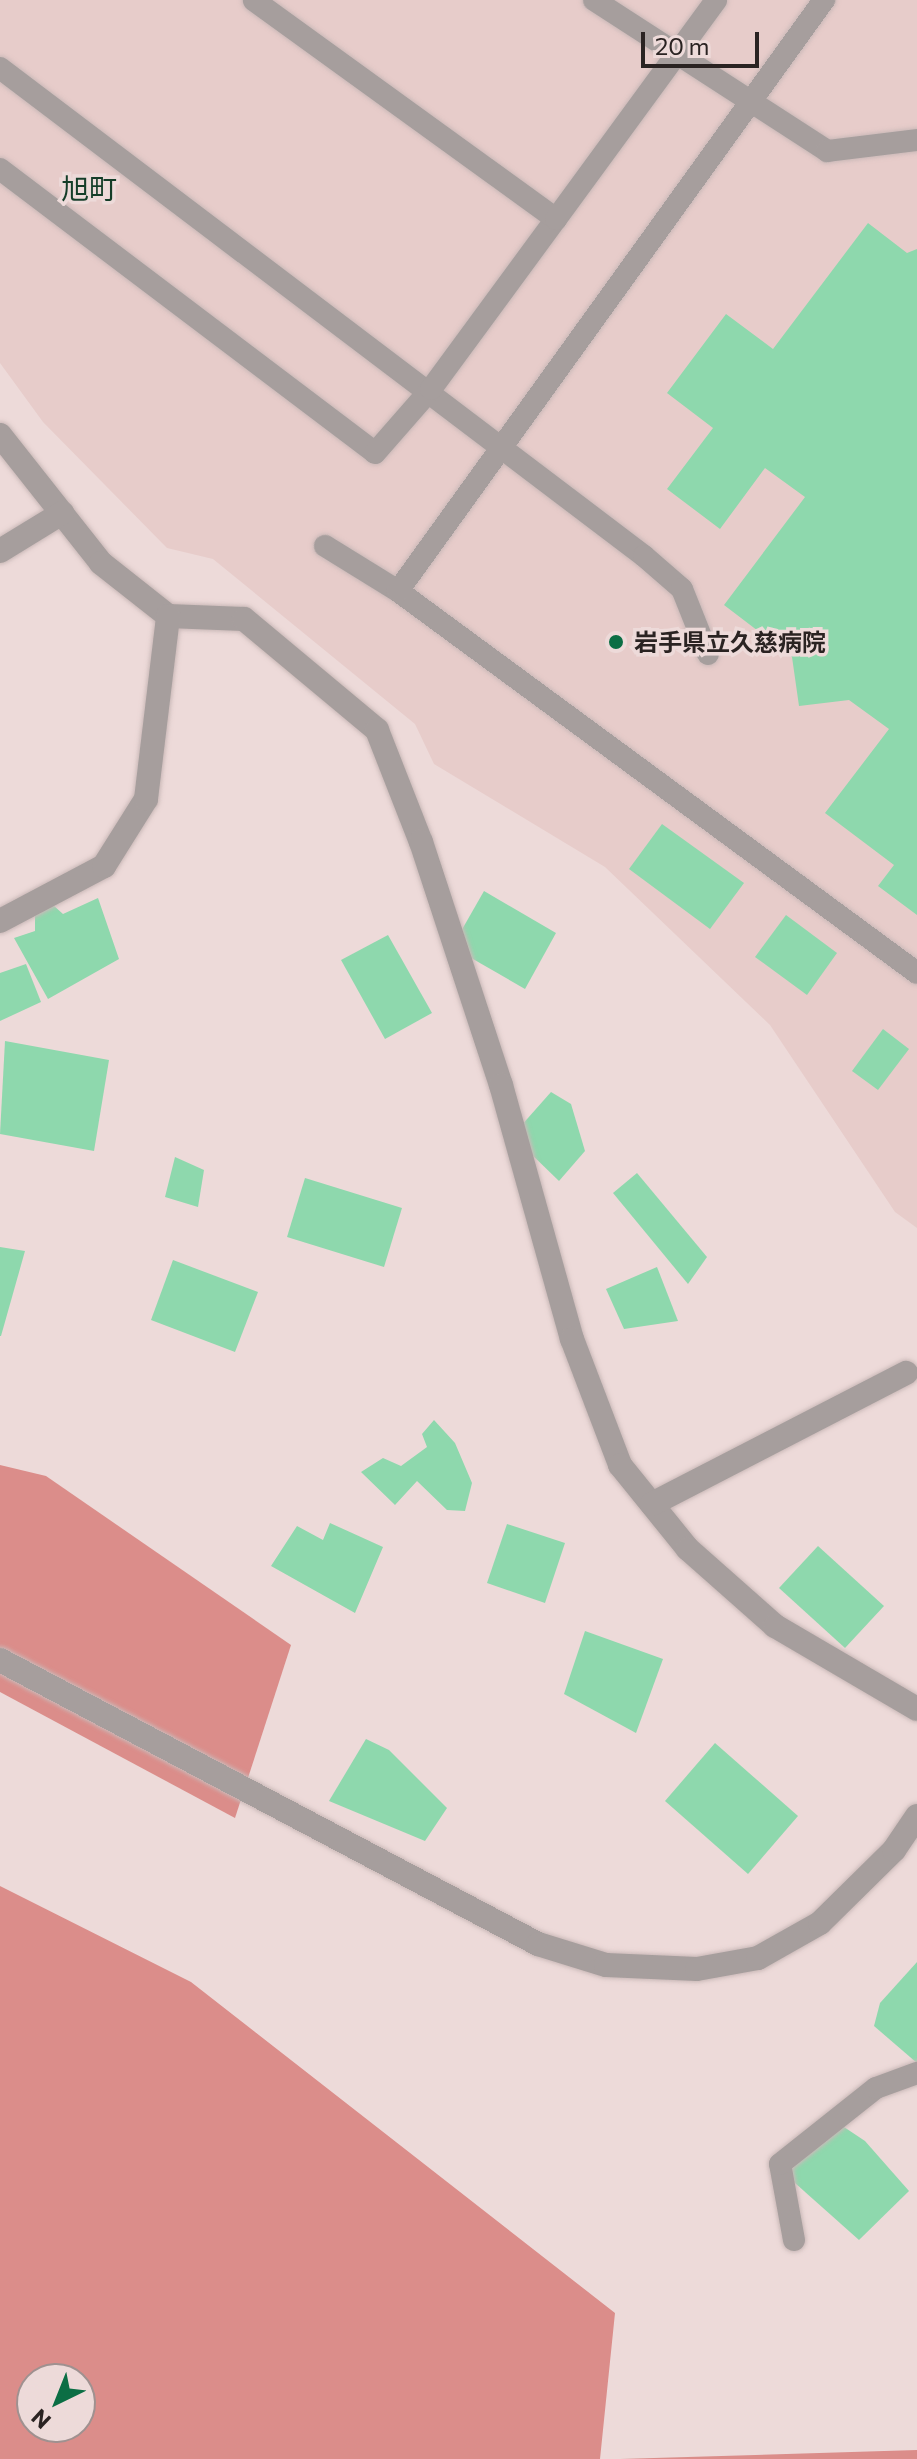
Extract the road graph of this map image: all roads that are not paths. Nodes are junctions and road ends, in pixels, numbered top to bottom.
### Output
1 (254, 0) edge
2 (594, 0) edge
3 (716, 0) edge
4 (824, 0) edge
5 (675, 57) junction
6 (0, 68) edge
7 (751, 102) junction
8 (917, 140) edge
9 (0, 169) edge
10 (556, 219) junction
11 (431, 389) junction
12 (0, 435) edge
13 (505, 446) junction
14 (62, 513) junction
15 (325, 546) dead end
16 (0, 551) edge
17 (398, 591) junction
18 (168, 616) junction
19 (708, 654) dead end
20 (0, 921) edge
21 (917, 973) edge
22 (906, 1373) dead end
23 (652, 1504) junction
24 (0, 1660) edge
25 (917, 1709) edge
26 (917, 1816) edge
27 (917, 2073) edge
28 (794, 2240) dead end

1 - 10 lane
2 - 5 lane
3 - 5 lane
4 - 7 lane
5 - 7 lane
5 - 10 lane
6 - 11 lane
7 - 8 lane
7 - 13 lane
9 - 11 lane
10 - 11 lane
11 - 13 lane
12 - 14 street
13 - 17 lane
13 - 19 lane
14 - 16 street
14 - 18 street
15 - 17 lane
17 - 21 lane
18 - 20 street
18 - 23 street
22 - 23 street
23 - 25 street
24 - 26 street
27 - 28 lane

